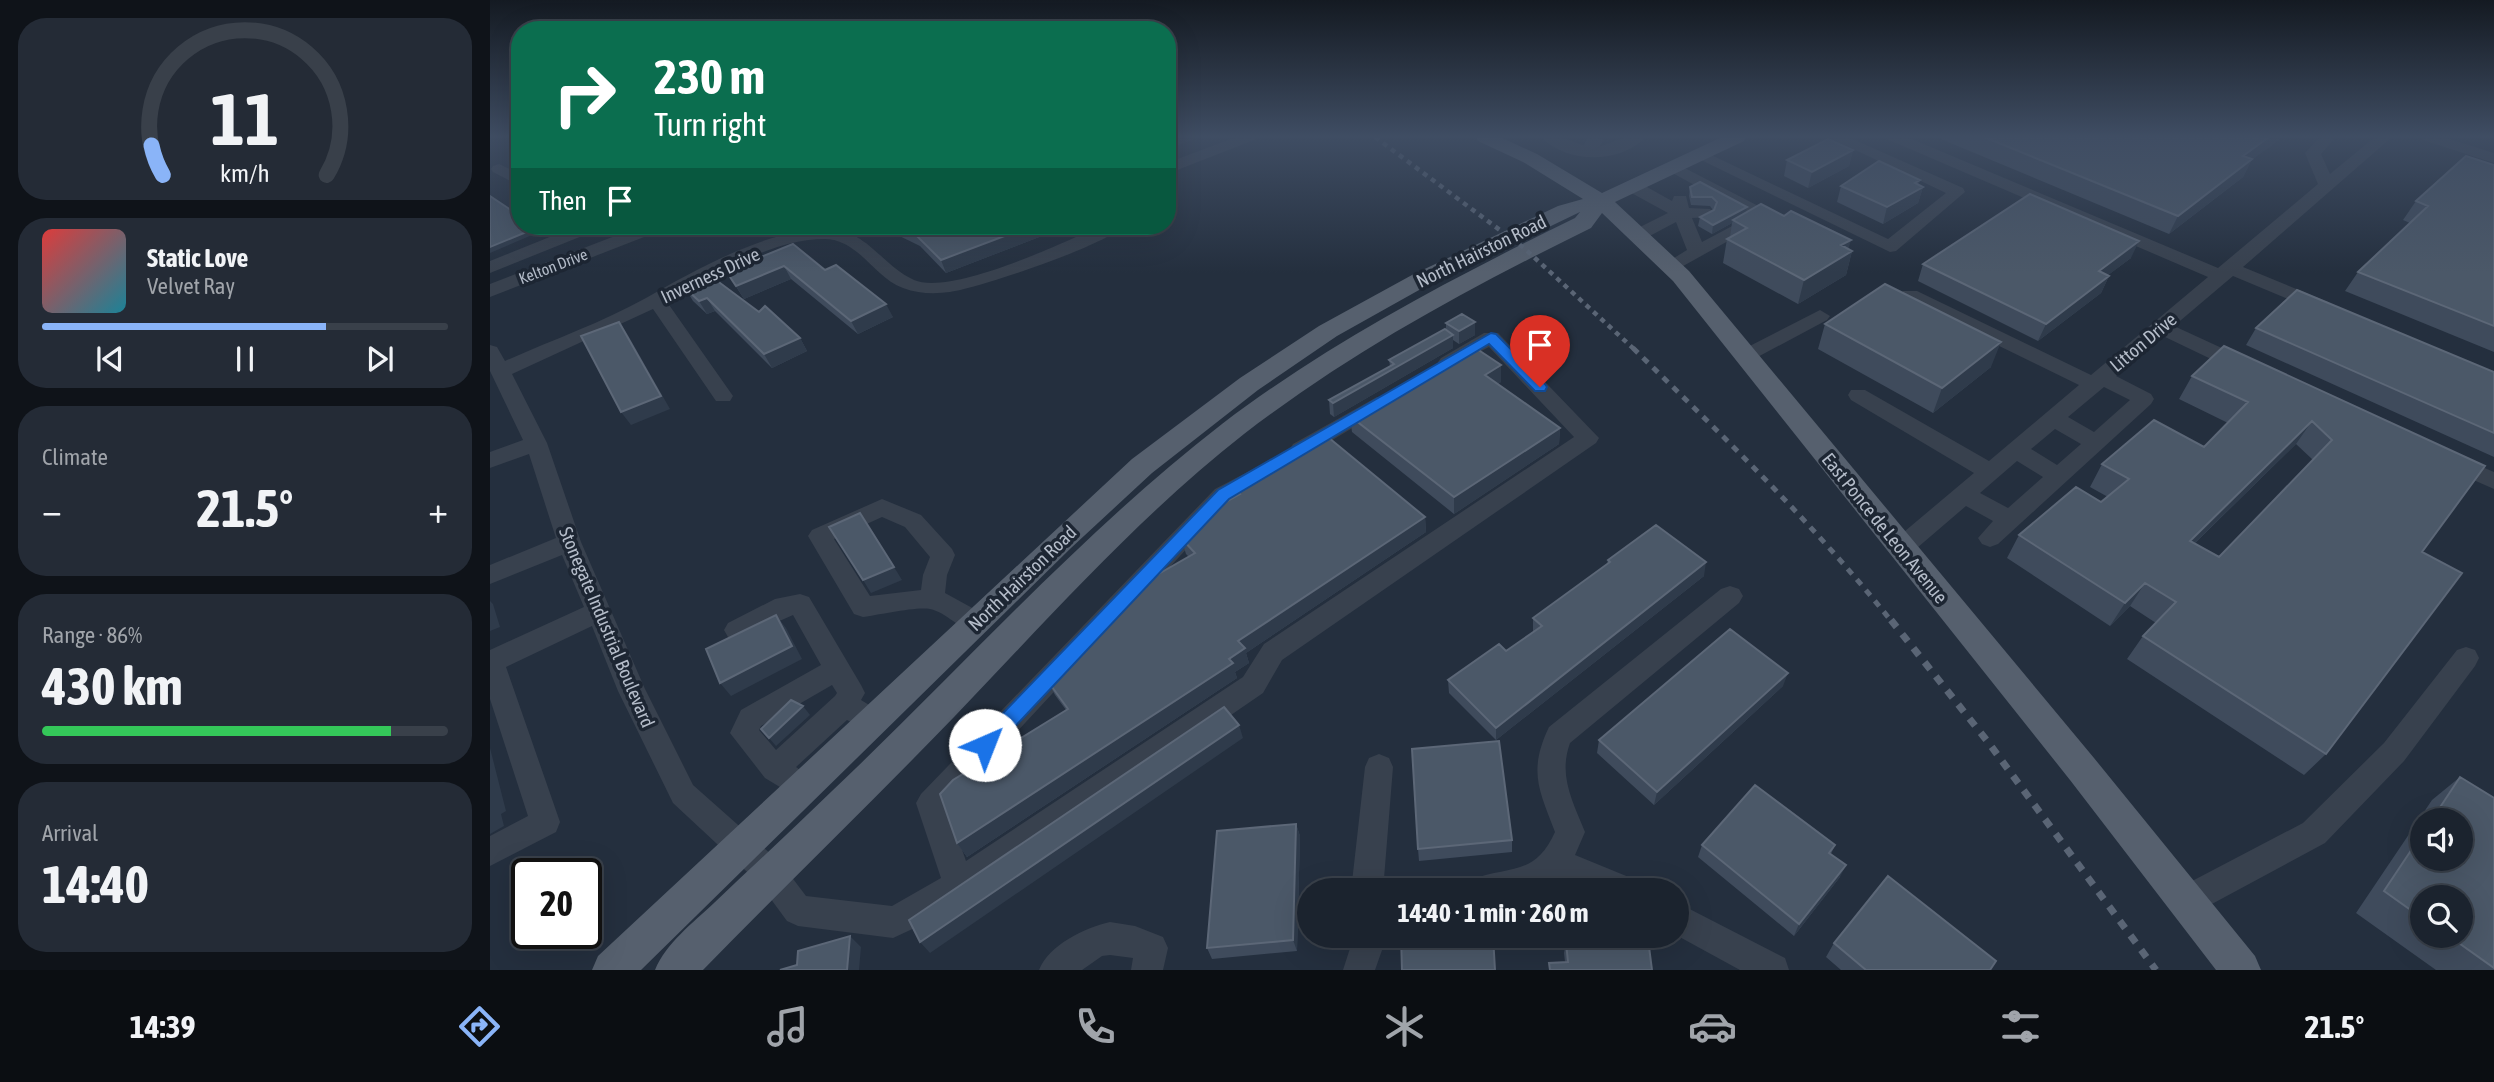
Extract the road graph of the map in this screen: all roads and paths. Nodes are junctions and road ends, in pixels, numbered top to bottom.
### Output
1 (1570, 182) edge
2 (1640, 182) edge
3 (1697, 182) edge
4 (1756, 182) edge
5 (1936, 182) edge
6 (2005, 182) edge
7 (2325, 182) edge
8 (2331, 182) edge
9 (1632, 186) junction
10 (2327, 186) junction
11 (1601, 201) junction
12 (1689, 208) junction
13 (569, 235) edge
14 (633, 235) edge
15 (816, 235) edge
16 (835, 235) edge
17 (1092, 235) edge
18 (1638, 235) junction
19 (1698, 251) junction
20 (1484, 260) junction
21 (1670, 266) junction
22 (490, 268) edge
23 (2226, 272) junction
24 (490, 290) edge
25 (1910, 295) edge
26 (656, 299) junction
27 (2334, 312) edge
28 (1819, 316) dead end
29 (2160, 327) junction
30 (1745, 356) junction
31 (494, 361) edge
32 (1433, 371) edge
33 (2261, 374) edge
34 (2097, 381) junction
35 (1398, 392) edge
36 (1858, 395) dead end
37 (723, 396) dead end
38 (2053, 418) junction
39 (2095, 442) junction
40 (536, 443) junction
41 (2015, 450) junction
42 (2433, 453) edge
43 (490, 460) edge
44 (1990, 472) junction
45 (2059, 476) junction
46 (2494, 481) edge
47 (1963, 494) junction
48 (2010, 520) junction
49 (1990, 538) dead end
50 (569, 542) junction
51 (1901, 548) junction
52 (490, 575) edge
53 (1730, 596) dead end
54 (932, 598) junction
55 (598, 612) junction
56 (976, 622) junction
57 (737, 630) dead end
58 (2466, 658) dead end
59 (490, 662) edge
60 (837, 669) junction
61 (859, 713) junction
62 (794, 723) junction
63 (1379, 767) dead end
64 (775, 769) junction
65 (803, 788) junction
66 (741, 847) junction
67 (490, 852) edge
68 (1557, 862) junction
69 (770, 873) junction
70 (1368, 878) edge
71 (1533, 878) edge
72 (1595, 878) edge
73 (958, 884) junction
74 (2186, 901) junction
75 (1689, 924) edge
76 (612, 970) edge
77 (675, 970) edge
78 (1055, 970) edge
79 (1147, 970) edge
80 (1773, 970) edge
81 (2241, 970) edge

1 - 11 main road, East Ponce de Leon Avenue
2 - 9 main road
3 - 19 street
4 - 5 street
6 - 23 street
7 - 10 street
8 - 10 street, Litton Drive
9 - 11 main road
9 - 12 street
10 - 23 street, Litton Drive
11 - 18 main road, East Ponce de Leon Avenue
11 - 20 main road, North Hairston Road
11 - 20 main road, North Hairston Road
12 - 18 street
12 - 19 street
13 - 22 street
14 - 24 street, Kelton Drive
15 - 26 street, Inverness Drive
16 - 17 street, Inverness Drive
18 - 21 main road, East Ponce de Leon Avenue
19 - 21 street
20 - 56 main road, North Hairston Road
20 - 69 main road, North Hairston Road
21 - 30 main road, East Ponce de Leon Avenue
23 - 27 street
23 - 29 street, Litton Drive
25 - 34 street
26 - 31 street, Inverness Drive
26 - 37 street
28 - 30 street
29 - 33 street
29 - 34 street, Litton Drive
30 - 51 main road, East Ponce de Leon Avenue
31 - 40 street, Stonegate Industrial Boulevard
32 - 73 street, Stonegate Industrial Boulevard
34 - 38 street, Litton Drive
34 - 39 street
35 - 73 street
36 - 44 street
38 - 39 street
38 - 41 street, Litton Drive
39 - 45 street
40 - 43 street
40 - 50 street, Stonegate Industrial Boulevard
41 - 44 street, Litton Drive
41 - 45 street
42 - 46 street
44 - 47 street, Litton Drive
45 - 48 street
47 - 48 street
47 - 51 street, Litton Drive
48 - 49 street
50 - 52 street
50 - 55 street, Stonegate Industrial Boulevard
51 - 74 main road, East Ponce de Leon Avenue
53 - 68 street
54 - 54 street
54 - 56 street
55 - 59 street
55 - 66 street, Stonegate Industrial Boulevard
56 - 61 main road, North Hairston Road
57 - 60 street
58 - 74 street
59 - 67 street
60 - 61 street
60 - 62 street
61 - 62 street
61 - 65 main road, North Hairston Road
62 - 64 street
62 - 64 street
63 - 70 street
64 - 65 street
65 - 66 main road, North Hairston Road
66 - 69 street, Stonegate Industrial Boulevard
66 - 76 main road, North Hairston Road
68 - 71 street
68 - 72 street
69 - 73 street, Stonegate Industrial Boulevard
69 - 77 main road, North Hairston Road
74 - 81 main road, East Ponce de Leon Avenue
75 - 80 street
78 - 79 street

